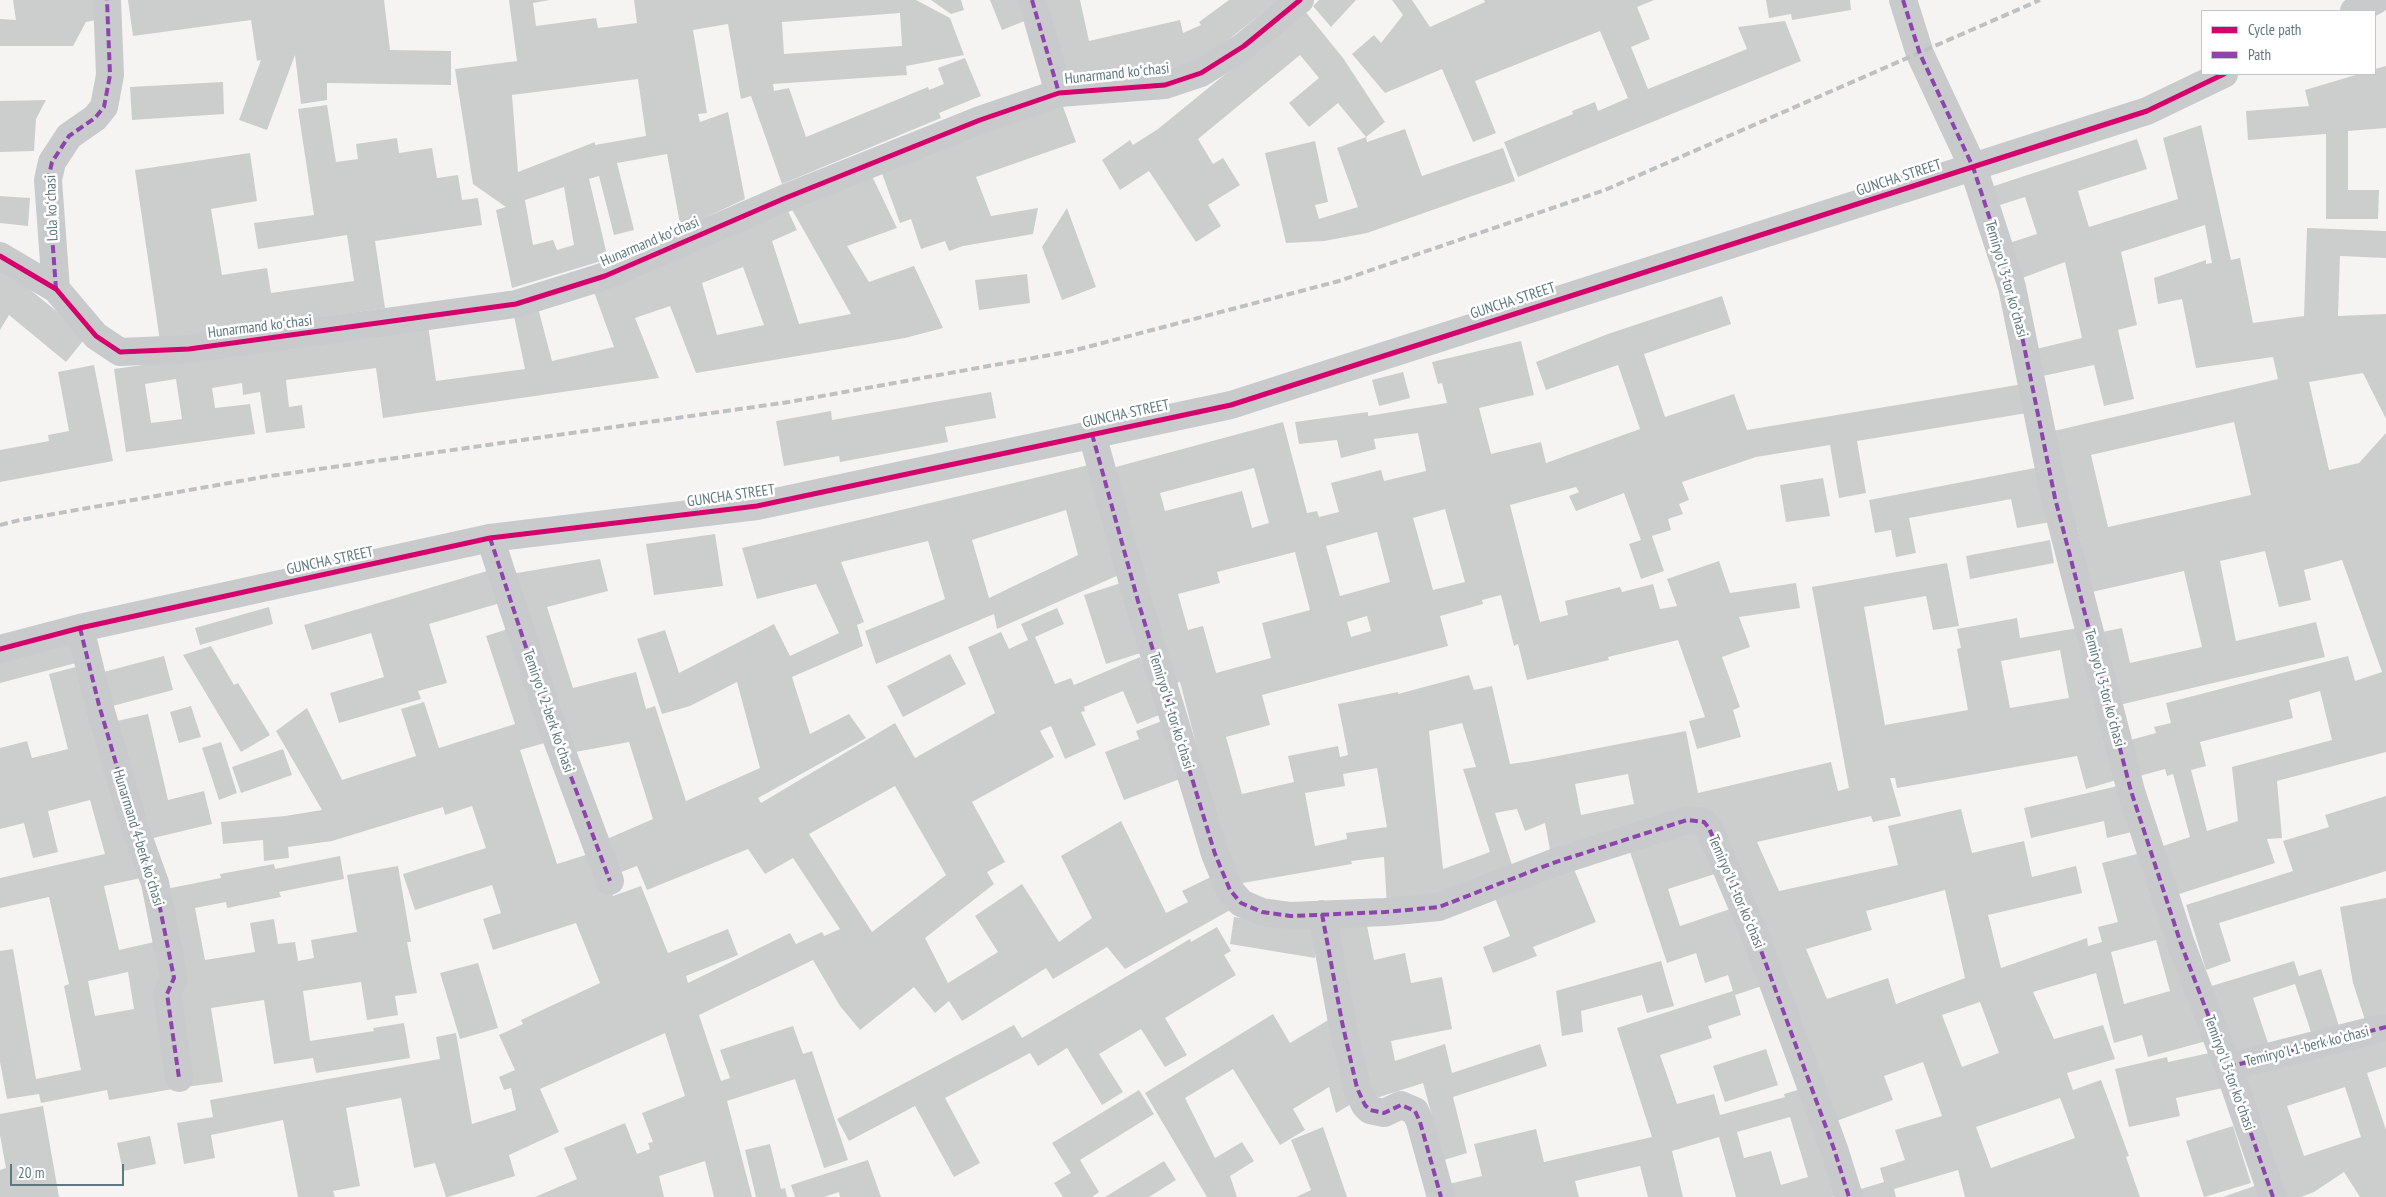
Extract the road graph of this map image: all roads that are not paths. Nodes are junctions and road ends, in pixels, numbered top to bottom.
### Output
1 (107, 0) edge
2 (1032, 0) edge
3 (1300, 0) edge
4 (1903, 0) edge
5 (2376, 0) edge
6 (2356, 10) edge
7 (2222, 75) edge
8 (1058, 93) junction
9 (1973, 167) junction
10 (0, 256) edge
11 (56, 289) junction
12 (1092, 434) junction
13 (490, 538) junction
14 (80, 628) junction
15 (0, 649) edge
16 (610, 881) dead end
17 (1322, 914) junction
18 (2386, 1027) edge
19 (2228, 1067) junction
20 (179, 1078) dead end
21 (1441, 1197) edge
22 (1849, 1197) edge
23 (2273, 1197) edge

1 - 11 street, Lola koʻchasi
2 - 8 street
3 - 8 street, Hunarmand koʻchasi
4 - 9 street, Temiryoʻl 3-tor koʻchasi
5 - 6 street
7 - 9 street, GUNCHA STREET
8 - 11 street, Hunarmand koʻchasi
9 - 12 street, GUNCHA STREET
9 - 19 street, Temiryoʻl 3-tor koʻchasi
10 - 11 street, Hunarmand koʻchasi
12 - 13 street, GUNCHA STREET
12 - 17 street, Temiryoʻl 1-tor koʻchasi
13 - 14 street, GUNCHA STREET
13 - 16 street, Temiryoʻl 2-berk koʻchasi
14 - 15 street, GUNCHA STREET
14 - 20 street, Hunarmand 4-berk koʻchasi
17 - 21 street
17 - 22 street, Temiryoʻl 1-tor koʻchasi
18 - 19 street, Temiryoʼl 1-berk koʼchasi
19 - 23 street, Temiryoʻl 3-tor koʻchasi

